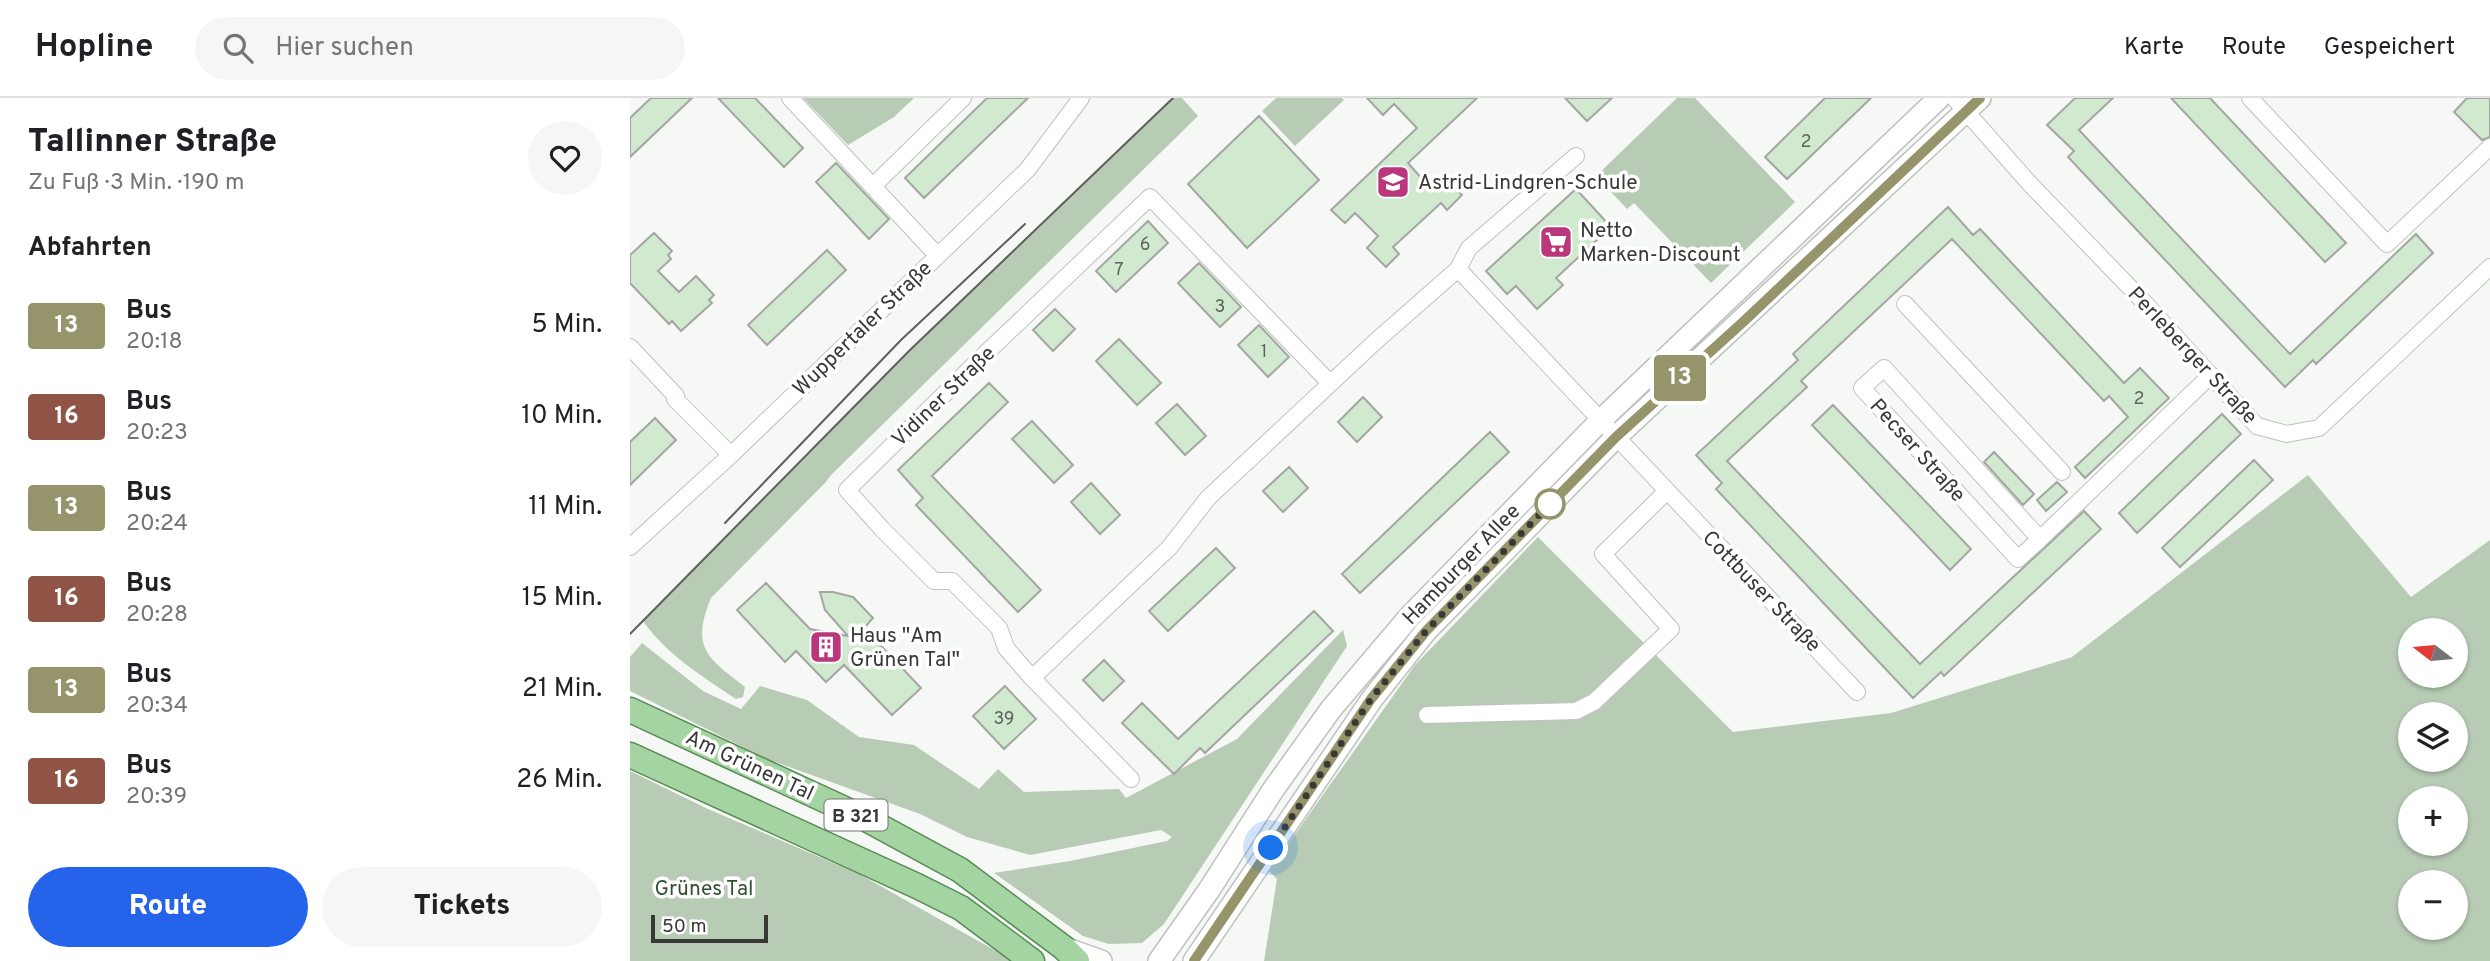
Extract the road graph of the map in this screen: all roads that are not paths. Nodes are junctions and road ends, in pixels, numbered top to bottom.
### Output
1 (790, 98) edge
2 (963, 98) edge
3 (1081, 98) edge
4 (1939, 98) edge
5 (2250, 98) edge
6 (1967, 103) edge
7 (2490, 147) edge
8 (1576, 156) dead end
9 (873, 186) junction
10 (937, 255) junction
11 (2490, 267) edge
12 (1458, 269) junction
13 (1905, 304) dead end
14 (630, 347) edge
15 (2211, 375) junction
16 (1330, 383) junction
17 (1600, 421) junction
18 (1616, 437) junction
19 (731, 455) junction
20 (2062, 472) dead end
21 (1667, 491) junction
22 (2040, 538) junction
23 (630, 547) edge
24 (1032, 678) junction
25 (1857, 691) dead end
26 (630, 710) edge
27 (1427, 715) dead end
28 (630, 755) edge
29 (1130, 779) dead end
30 (1165, 952) edge
31 (1071, 955) edge
32 (1032, 961) edge
33 (1101, 961) edge
34 (1141, 961) edge
35 (1194, 961) edge

1 - 9 street
2 - 9 street
3 - 10 street, Wuppertaler Straße
4 - 17 street, Hamburger Allee
5 - 7 street
6 - 15 street, Perleberger Straße
6 - 18 street, Hamburger Allee
8 - 12 street
9 - 10 street
10 - 19 street, Wuppertaler Straße
11 - 15 street, Perleberger Straße
12 - 16 street
12 - 17 street, Cottbuser Straße
13 - 20 street
14 - 19 street
15 - 22 street, Pecser Straße
16 - 24 street
16 - 24 street, Vidiner Straße
17 - 18 street, Cottbuser Straße
17 - 30 street, Hamburger Allee
18 - 21 street, Cottbuser Straße
18 - 35 street, Hamburger Allee
19 - 23 street, Wuppertaler Straße
21 - 25 street, Cottbuser Straße
21 - 27 street
22 - 22 street, Pecser Straße
24 - 29 street, Vidiner Straße
26 - 31 main road, Am Grünen Tal / B 321
28 - 32 main road, Am Grünen Tal / B 321
30 - 34 street
31 - 33 street

